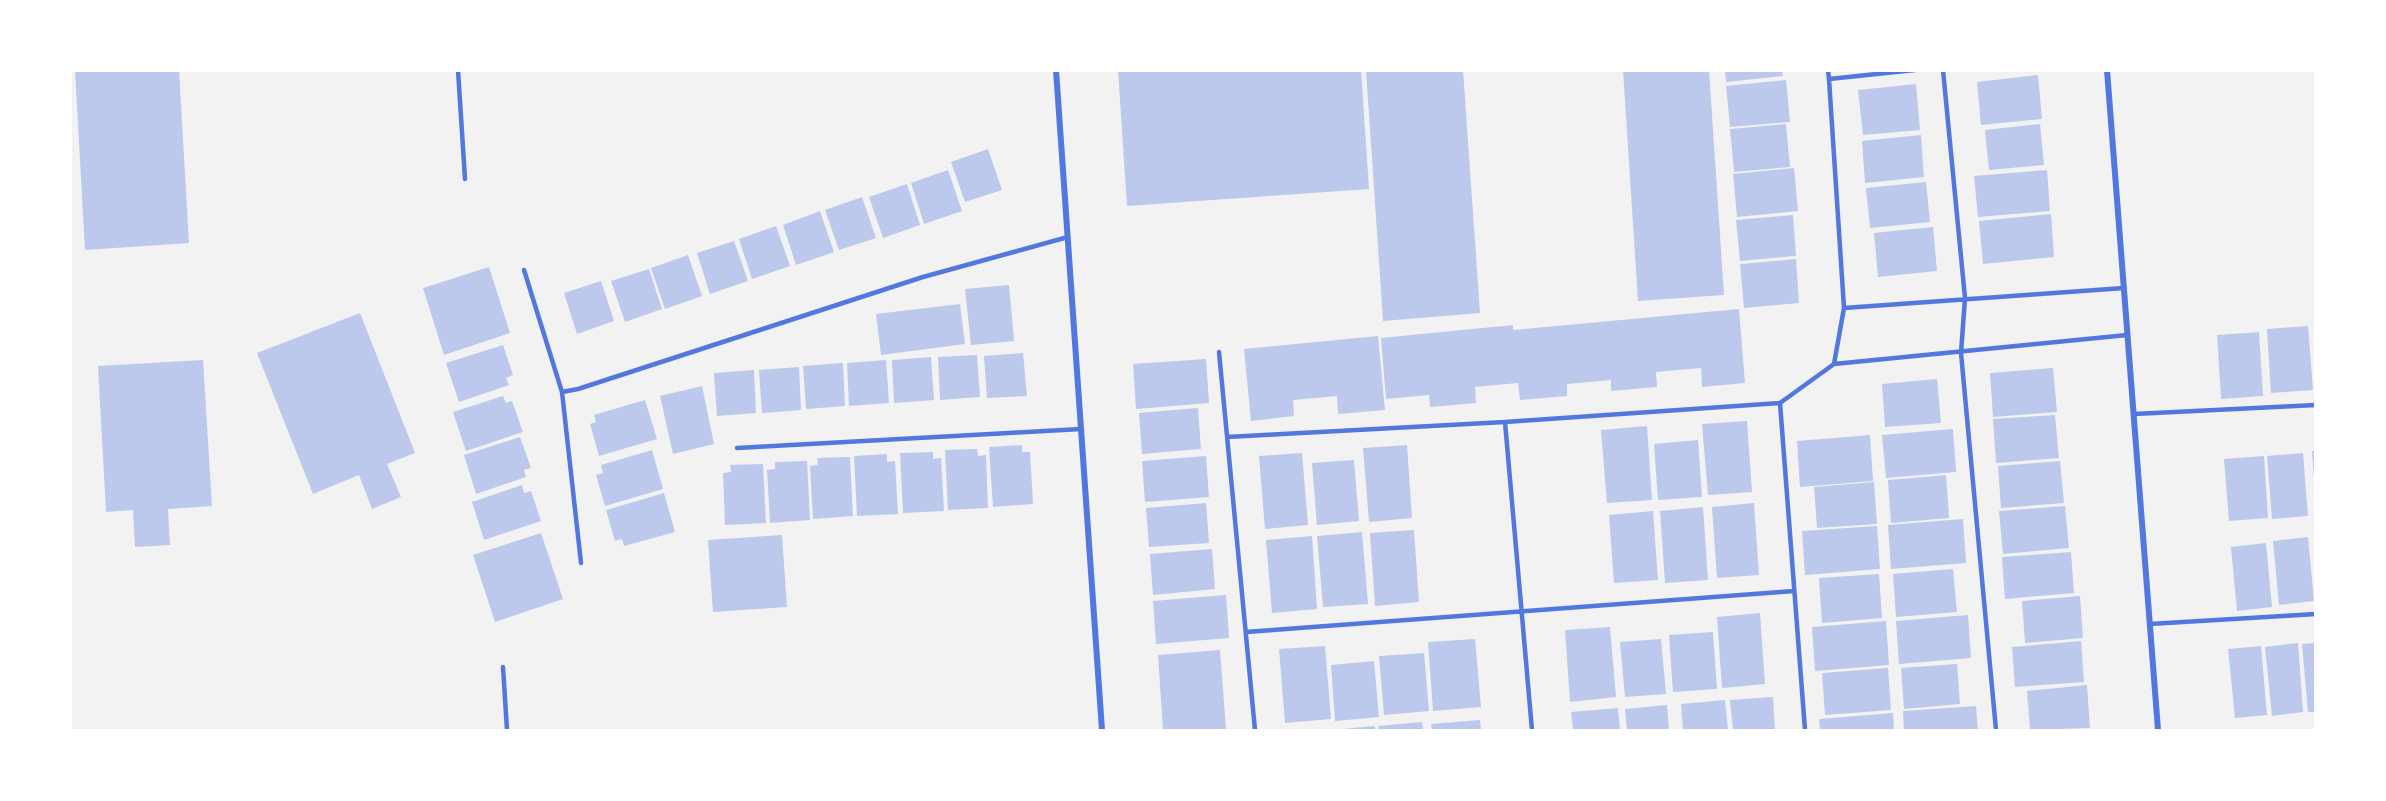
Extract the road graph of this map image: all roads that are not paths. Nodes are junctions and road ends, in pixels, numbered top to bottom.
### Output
1 (458, 70) edge
2 (1056, 70) edge
3 (1828, 70) edge
4 (1915, 70) edge
5 (1943, 70) edge
6 (2107, 70) edge
7 (1829, 79) junction
8 (465, 179) dead end
9 (1068, 237) junction
10 (524, 270) dead end
11 (2124, 288) junction
12 (1965, 298) junction
13 (1844, 308) junction
14 (2127, 335) junction
15 (1219, 352) dead end
16 (1961, 353) junction
17 (1834, 364) junction
18 (562, 392) junction
19 (1780, 403) junction
20 (2316, 405) edge
21 (2134, 414) junction
22 (1505, 422) junction
23 (1081, 429) junction
24 (1227, 437) junction
25 (737, 448) dead end
26 (582, 563) dead end
27 (1794, 591) junction
28 (1521, 611) junction
29 (2316, 614) edge
30 (2150, 624) junction
31 (1246, 632) junction
32 (503, 667) dead end
33 (507, 730) edge
34 (1102, 730) edge
35 (1256, 730) edge
36 (1532, 730) edge
37 (1805, 730) edge
38 (1996, 730) edge
39 (2158, 730) edge

1 - 8 lane
2 - 9 street
3 - 7 lane
4 - 7 lane
5 - 12 lane
6 - 11 street
7 - 13 lane
9 - 18 lane
9 - 23 street
10 - 18 lane
11 - 12 lane
11 - 14 street
12 - 13 lane
12 - 16 lane
13 - 17 lane
14 - 16 lane
14 - 21 street
15 - 24 lane
16 - 17 lane
16 - 38 lane
17 - 19 lane
18 - 26 lane
19 - 22 lane
19 - 27 lane
20 - 21 lane
21 - 30 street
22 - 24 lane
22 - 28 lane
23 - 25 lane
23 - 34 street
24 - 31 lane
27 - 28 lane
27 - 37 lane
28 - 31 lane
28 - 36 lane
29 - 30 lane
30 - 39 street
31 - 35 lane
32 - 33 lane

